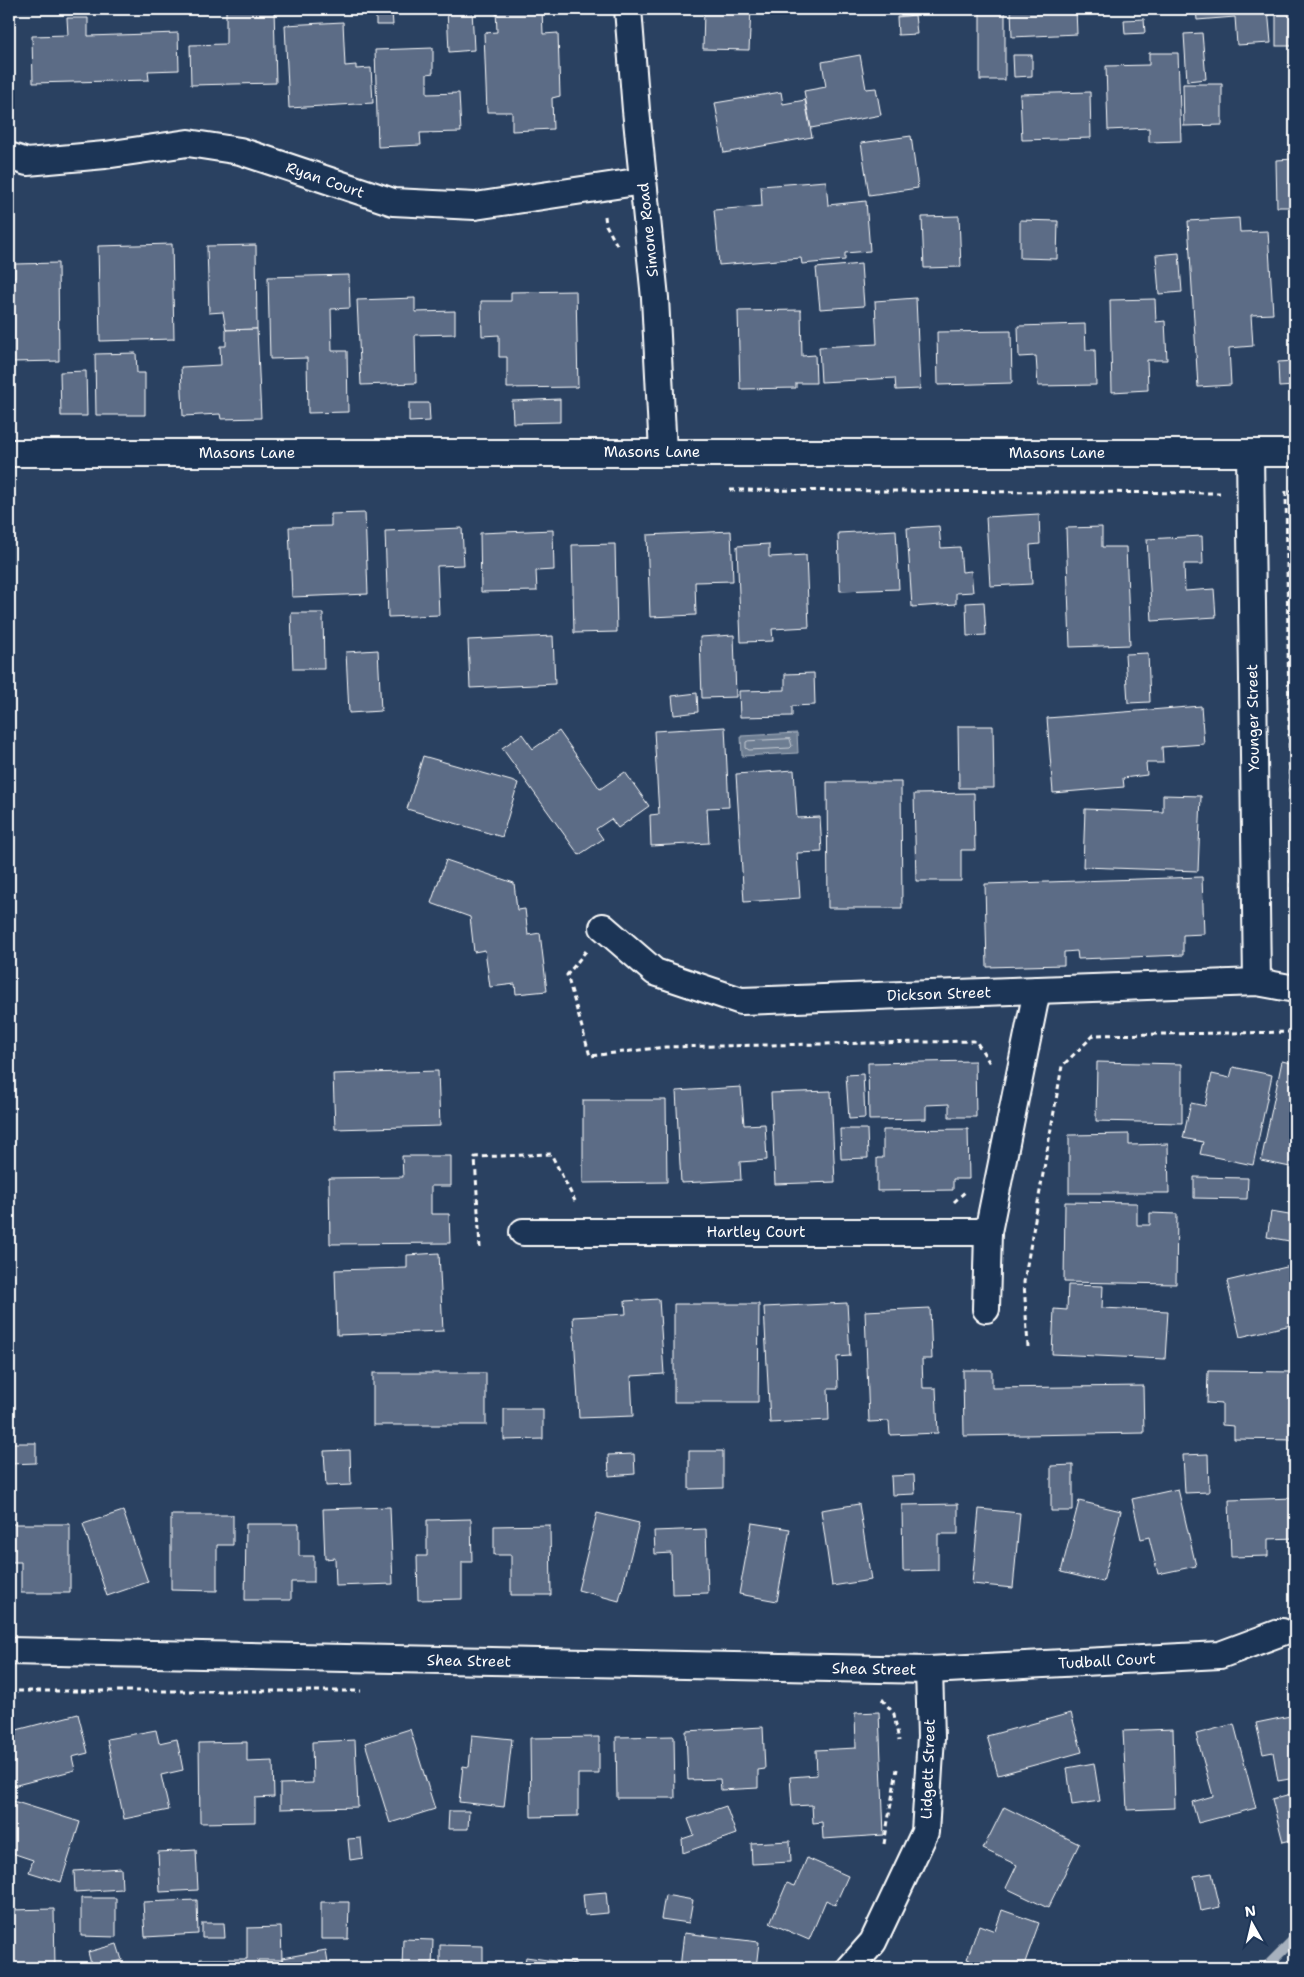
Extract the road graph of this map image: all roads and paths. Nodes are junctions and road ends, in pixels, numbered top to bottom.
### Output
1 (628, 9) edge
2 (9, 156) edge
3 (643, 181) junction
4 (602, 187) junction
5 (620, 249) dead end
6 (663, 452) junction
7 (9, 453) edge
8 (1250, 453) junction
9 (1295, 454) edge
10 (730, 490) dead end
11 (1286, 491) junction
12 (1295, 491) edge
13 (1250, 493) junction
14 (603, 927) joint
15 (1295, 946) edge
16 (1257, 982) junction
17 (1295, 989) edge
18 (1037, 990) junction
19 (1295, 1032) edge
20 (995, 1070) dead end
21 (972, 1185) dead end
22 (953, 1203) dead end
23 (578, 1206) dead end
24 (523, 1232) dead end
25 (988, 1232) junction
26 (480, 1248) dead end
27 (986, 1309) dead end
28 (1028, 1347) dead end
29 (1282, 1632) dead end
30 (9, 1651) edge
31 (929, 1670) junction
32 (9, 1691) edge
33 (368, 1691) dead end
34 (880, 1697) dead end
35 (899, 1745) dead end
36 (898, 1762) dead end
37 (884, 1848) dead end
38 (850, 1968) edge

1 - 3 street, Simone Road
2 - 4 street, Ryan Court
3 - 4 street, Ryan Court
3 - 6 street, Simone Road
4 - 5 path
6 - 7 street, Masons Lane
6 - 8 street, Masons Lane
8 - 9 street, Masons Lane
8 - 13 street, Younger Street
10 - 13 path
11 - 12 path
11 - 13 path
11 - 15 path
13 - 16 street, Younger Street
14 - 18 street, Dickson Street
14 - 20 path
16 - 17 street, Dickson Street
16 - 18 street, Dickson Street
18 - 25 street
19 - 28 path
21 - 22 path
23 - 26 path
24 - 25 street, Hartley Court
25 - 27 street
29 - 31 street, Tudball Court
30 - 31 street, Shea Street
31 - 38 street, Lidgett Street
32 - 33 path
34 - 35 path
36 - 37 path

